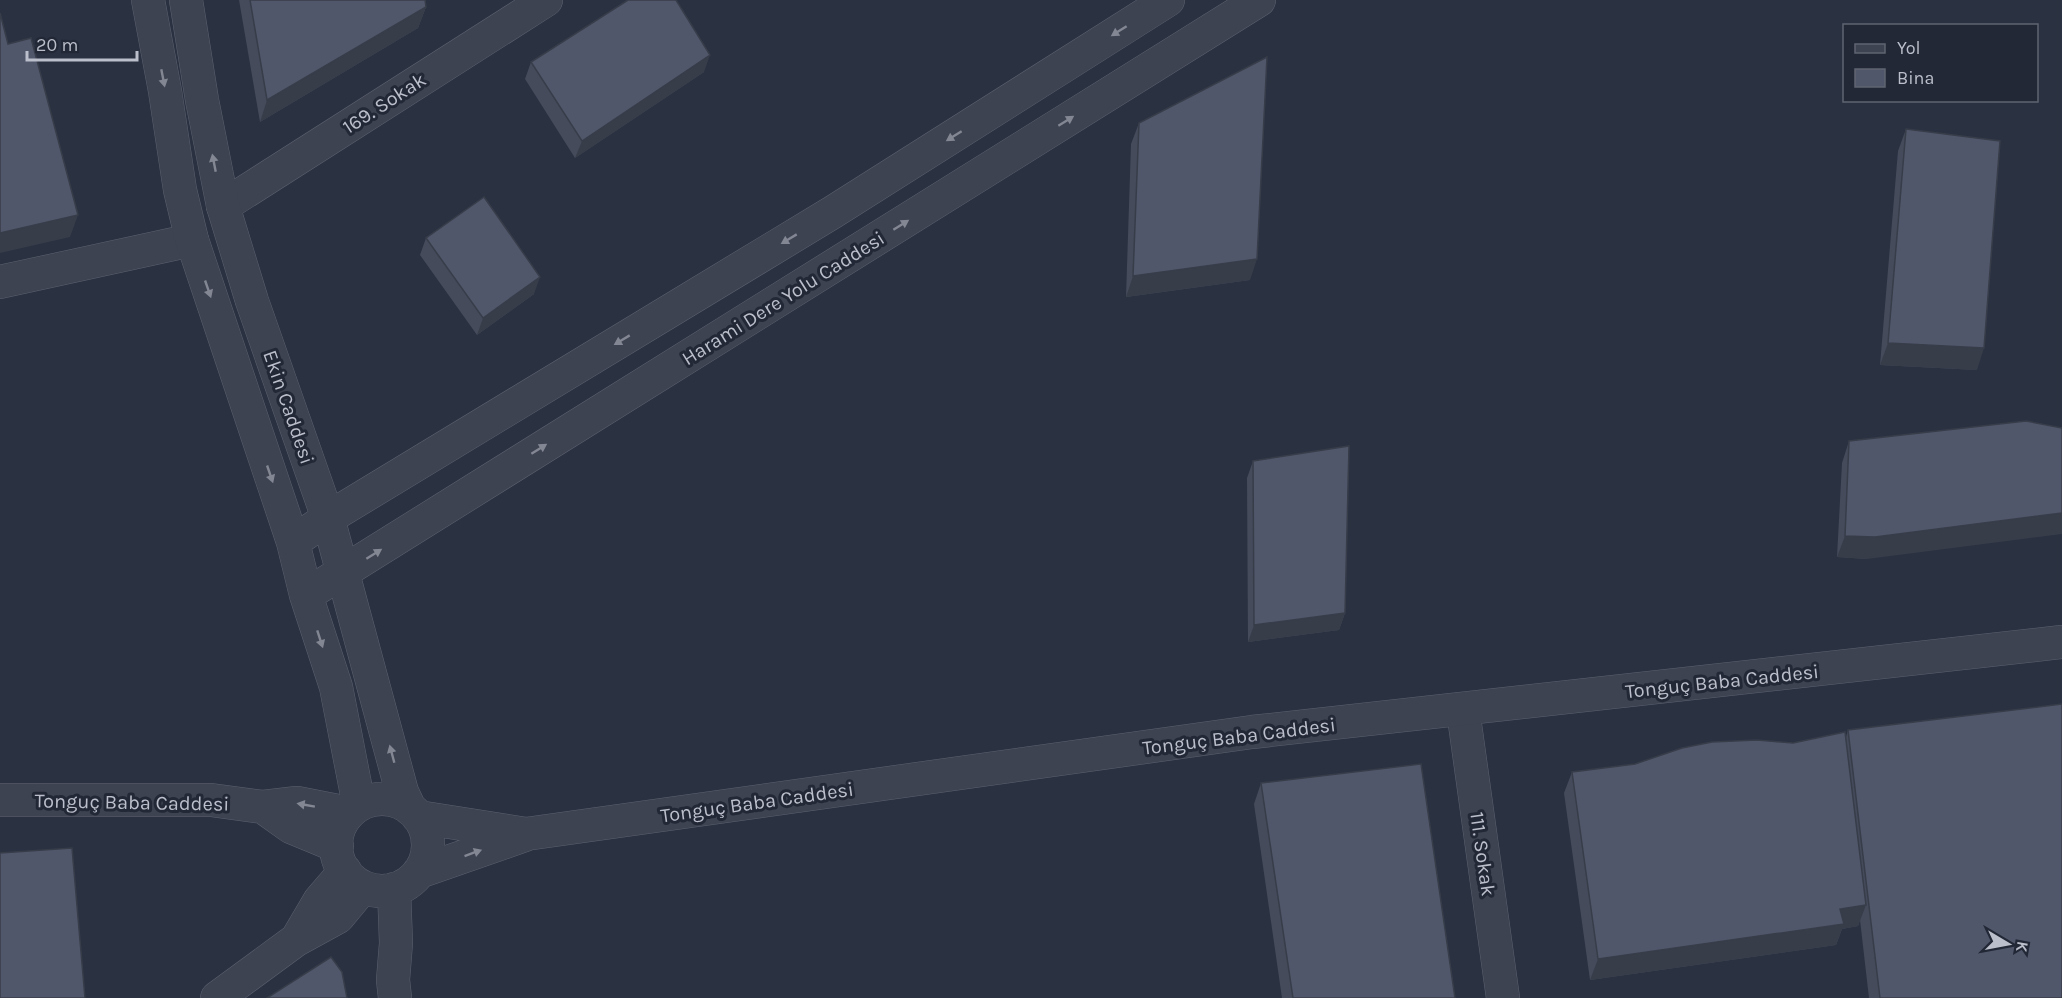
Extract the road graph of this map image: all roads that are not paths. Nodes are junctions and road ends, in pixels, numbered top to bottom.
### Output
1 (148, 0) edge
2 (186, 0) edge
3 (546, 0) edge
4 (1168, 0) edge
5 (1259, 0) edge
6 (223, 206) junction
7 (192, 240) junction
8 (0, 282) edge
9 (328, 518) junction
10 (293, 543) junction
11 (344, 573) junction
12 (306, 595) junction
13 (2062, 642) edge
14 (1463, 710) junction
15 (0, 800) edge
16 (263, 807) junction
17 (354, 809) junction
18 (414, 813) junction
19 (526, 834) junction
20 (372, 876) junction
21 (394, 989) edge
22 (217, 998) edge
23 (1503, 998) edge

1 -> 7 street, Ekin Caddesi
6 -> 2 street, Ekin Caddesi
3 - 6 street, 169. Sokak
4 -> 9 street
11 -> 5 street, Harami Dere Yolu Caddesi
6 - 7 street, 169. Sokak
6 - 9 street, Ekin Caddesi
7 - 8 street
7 -> 10 street, Ekin Caddesi
9 - 10 street
9 - 11 street, Ekin Caddesi
10 - 12 street, Ekin Caddesi
11 - 12 street, Harami Dere Yolu Caddesi
18 -> 11 street, Ekin Caddesi
12 -> 17 street, Ekin Caddesi
13 - 14 street, Tonguç Baba Caddesi
14 - 19 street, Tonguç Baba Caddesi
14 - 23 street, 111. Sokak
15 - 16 street, Tonguç Baba Caddesi
17 -> 16 street, Tonguç Baba Caddesi
16 - 20 street, Tonguç Baba Caddesi
17 - 18 street
17 - 20 street
18 - 19 street, Tonguç Baba Caddesi
18 - 20 street
20 -> 19 street
20 - 21 street
20 - 22 street

